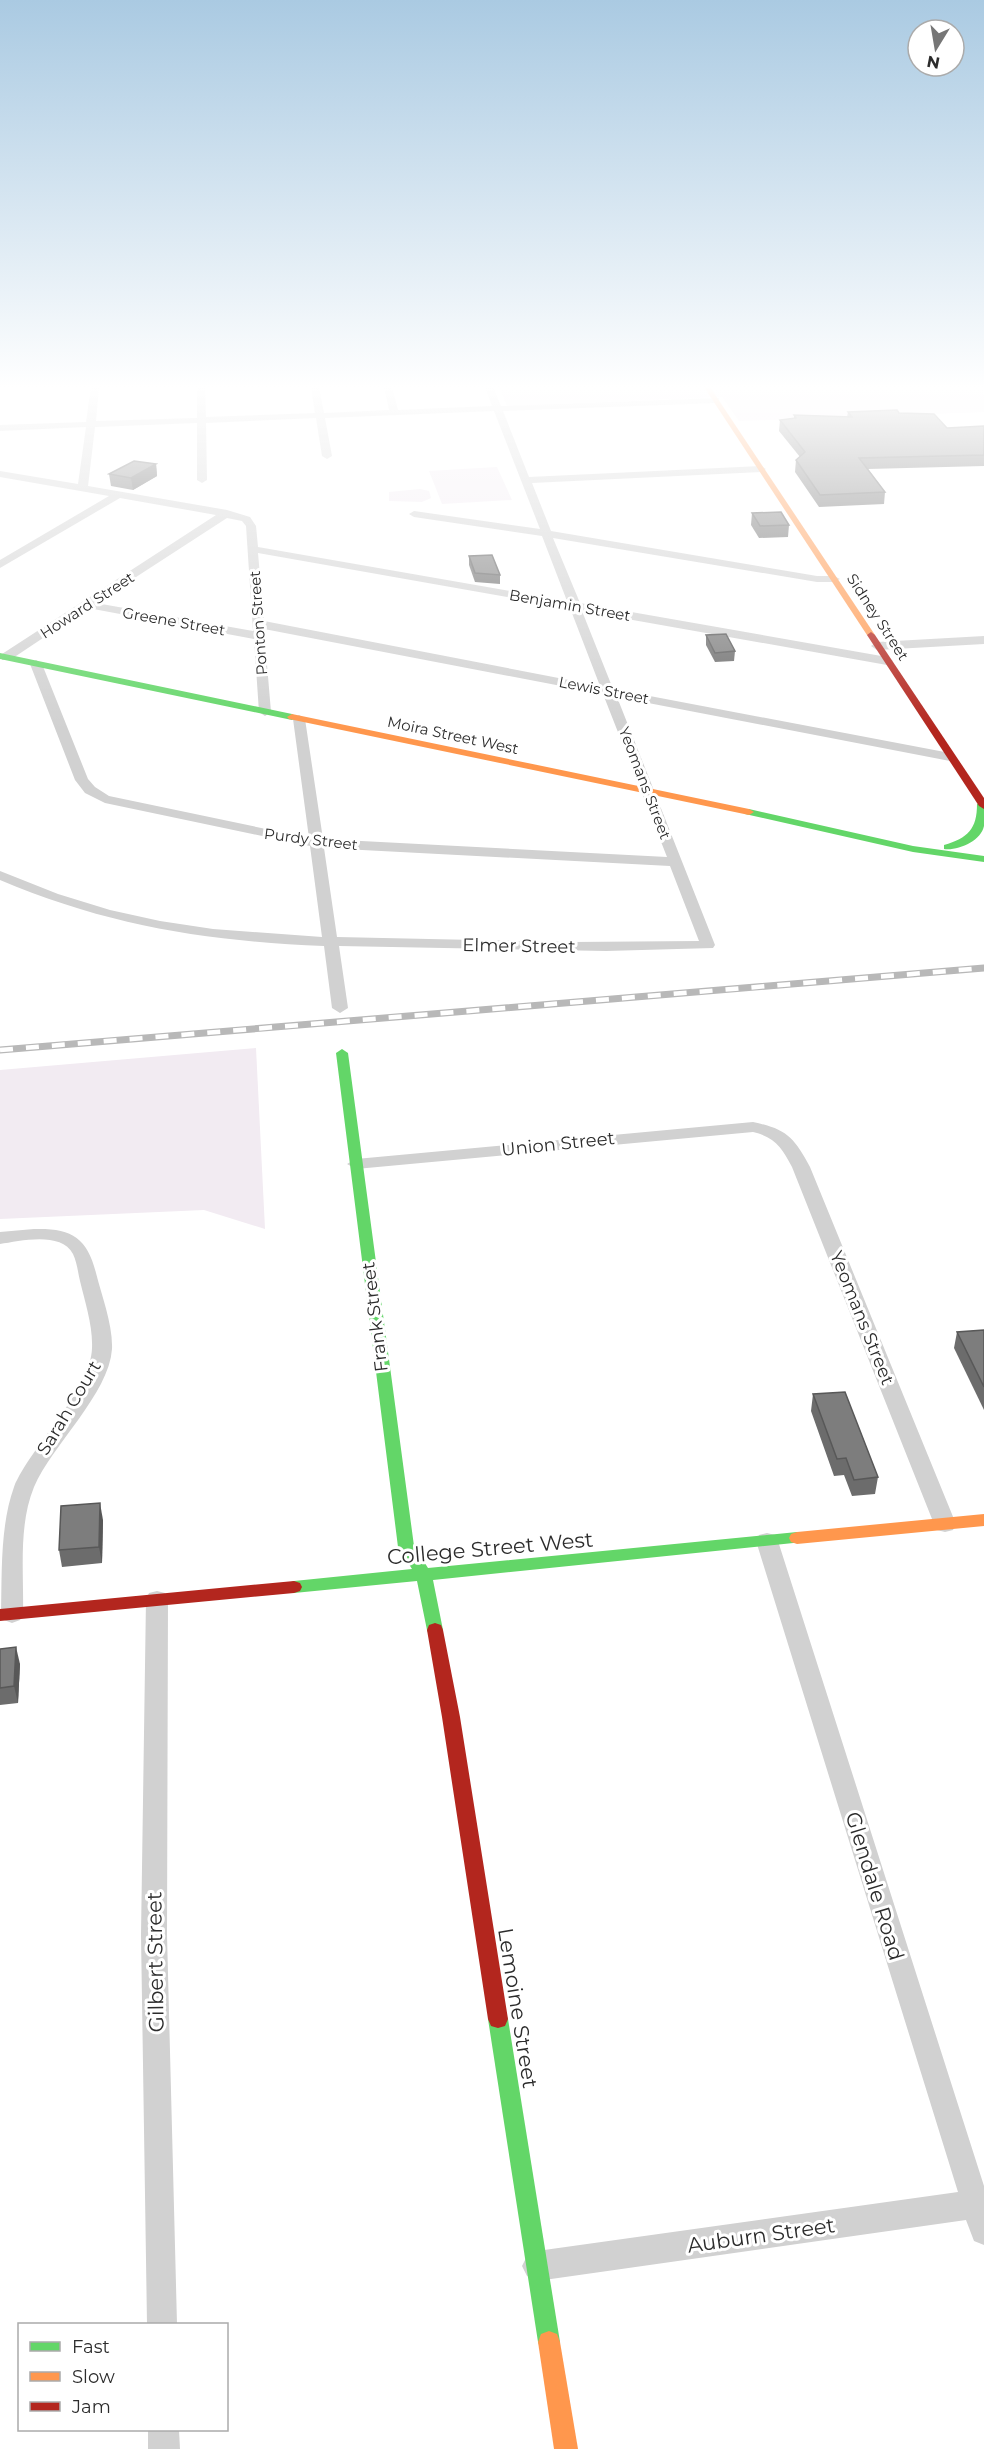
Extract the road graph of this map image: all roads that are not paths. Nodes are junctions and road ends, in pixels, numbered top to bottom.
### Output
1 (107, 501) edge
2 (160, 501) edge
3 (533, 501) edge
4 (782, 501) edge
5 (227, 513) junction
6 (414, 514) dead end
7 (546, 533) junction
8 (253, 549) junction
9 (0, 565) edge
10 (834, 579) junction
11 (88, 605) junction
12 (575, 606) junction
13 (259, 630) junction
14 (984, 640) edge
15 (877, 646) junction
16 (3, 657) edge
17 (886, 661) junction
18 (36, 664) junction
19 (610, 692) junction
20 (265, 712) junction
21 (299, 719) junction
22 (950, 757) junction
23 (649, 793) junction
24 (983, 805) edge
25 (984, 823) edge
26 (315, 843) junction
27 (900, 844) junction
28 (948, 848) junction
29 (984, 852) edge
30 (984, 859) edge
31 (676, 862) junction
32 (0, 875) edge
33 (330, 942) junction
34 (708, 945) joint
35 (340, 1008) dead end
36 (342, 1053) dead end
37 (760, 1128) joint
38 (356, 1164) junction
39 (0, 1238) edge
40 (984, 1520) edge
41 (945, 1524) junction
42 (766, 1540) junction
43 (424, 1575) junction
44 (157, 1599) junction
45 (6, 1615) edge
46 (981, 2213) edge
47 (537, 2266) junction
48 (162, 2323) edge
49 (164, 2431) edge
50 (164, 2449) edge
51 (566, 2449) edge

1 - 9 street
2 - 5 street
3 - 7 street, Yeomans Street
4 - 10 main road, Sidney Street
5 - 8 street, Ponton Street
5 - 11 street, Howard Street
6 - 7 street
7 - 10 street
7 - 12 street, Yeomans Street
8 - 12 street, Benjamin Street
8 - 13 street, Ponton Street
10 - 15 main road, Sidney Street
11 - 13 street, Greene Street
11 - 16 street, Howard Street
12 - 17 street, Benjamin Street
12 - 19 street, Yeomans Street
13 - 19 street, Lewis Street
13 - 20 street, Ponton Street
14 - 15 street
15 - 17 main road, Sidney Street
16 - 18 main road, Moira Street West
17 - 22 main road, Sidney Street
18 - 20 main road, Moira Street West
18 - 26 street, Purdy Street
19 - 22 street, Lewis Street
19 - 23 street, Yeomans Street
20 - 21 main road, Moira Street West
21 - 23 main road, Moira Street West
21 - 26 street
22 - 24 main road, Sidney Street
23 - 27 main road, Moira Street West
23 - 31 street, Yeomans Street
24 - 25 main road, Sidney Street
25 - 28 main road
26 - 31 street, Purdy Street
26 - 33 street
27 - 28 main road, Moira Street West
27 - 30 main road, Moira Street West
28 - 29 main road, Moira Street West
31 - 34 street, Yeomans Street
32 - 33 street, Elmer Street
33 - 34 street, Elmer Street
33 - 35 street
36 - 38 main road, Frank Street
37 - 38 street, Union Street
37 - 41 street, Yeomans Street
38 - 43 main road, Frank Street
39 - 45 street, Sarah Court
40 - 41 main road, College Street West
41 - 42 main road, College Street West
42 - 43 main road, College Street West
42 - 46 street, Glendale Road
43 - 44 main road, College Street West
43 - 47 main road, Lemoine Street
44 - 45 main road, College Street West
44 - 48 street, Gilbert Street
46 - 47 street, Auburn Street
47 - 51 main road, Lemoine Street
49 - 50 street

